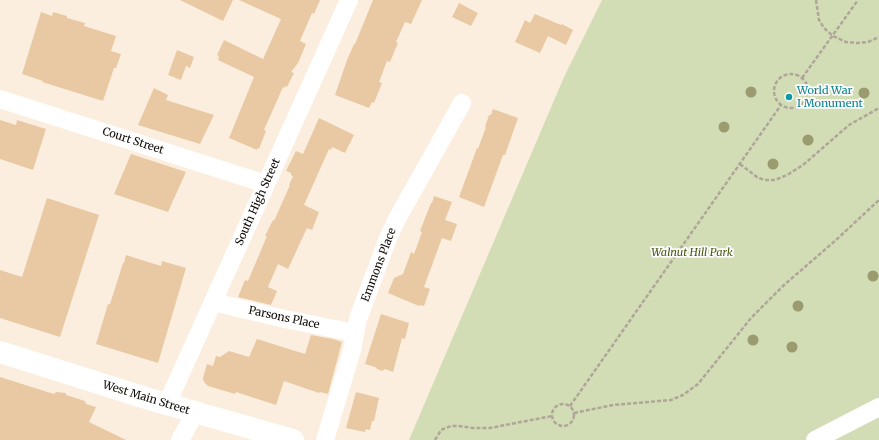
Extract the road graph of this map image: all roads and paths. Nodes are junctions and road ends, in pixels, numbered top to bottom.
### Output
1 (349, 0) edge
2 (816, 0) edge
3 (858, 0) edge
4 (833, 36) junction
5 (879, 37) edge
6 (802, 78) junction
7 (0, 99) edge
8 (462, 104) dead end
9 (781, 105) junction
10 (879, 108) edge
11 (740, 164) junction
12 (266, 184) junction
13 (879, 200) edge
14 (212, 302) junction
15 (355, 333) junction
16 (0, 352) edge
17 (167, 404) junction
18 (570, 406) junction
19 (879, 407) edge
20 (195, 413) junction
21 (574, 413) junction
22 (552, 416) junction
23 (180, 440) edge
24 (293, 440) edge
25 (325, 440) edge
26 (435, 440) edge
27 (815, 440) edge

1 - 12 street, South High Street
2 - 4 path
3 - 4 path
4 - 5 path
4 - 6 path
6 - 9 path
6 - 9 path
7 - 12 street, Court Street
8 - 15 street, Emmons Place
9 - 11 path
10 - 11 path
11 - 18 path
12 - 14 street, South High Street
13 - 21 path
14 - 15 street, Parsons Place
14 - 17 street, South High Street
15 - 25 street, Emmons Place
16 - 17 main road, West Main Street
17 - 20 main road, West Main Street
18 - 21 path
18 - 22 path
19 - 27 street
20 - 23 street
20 - 24 main road, West Main Street
21 - 22 path
22 - 26 path

